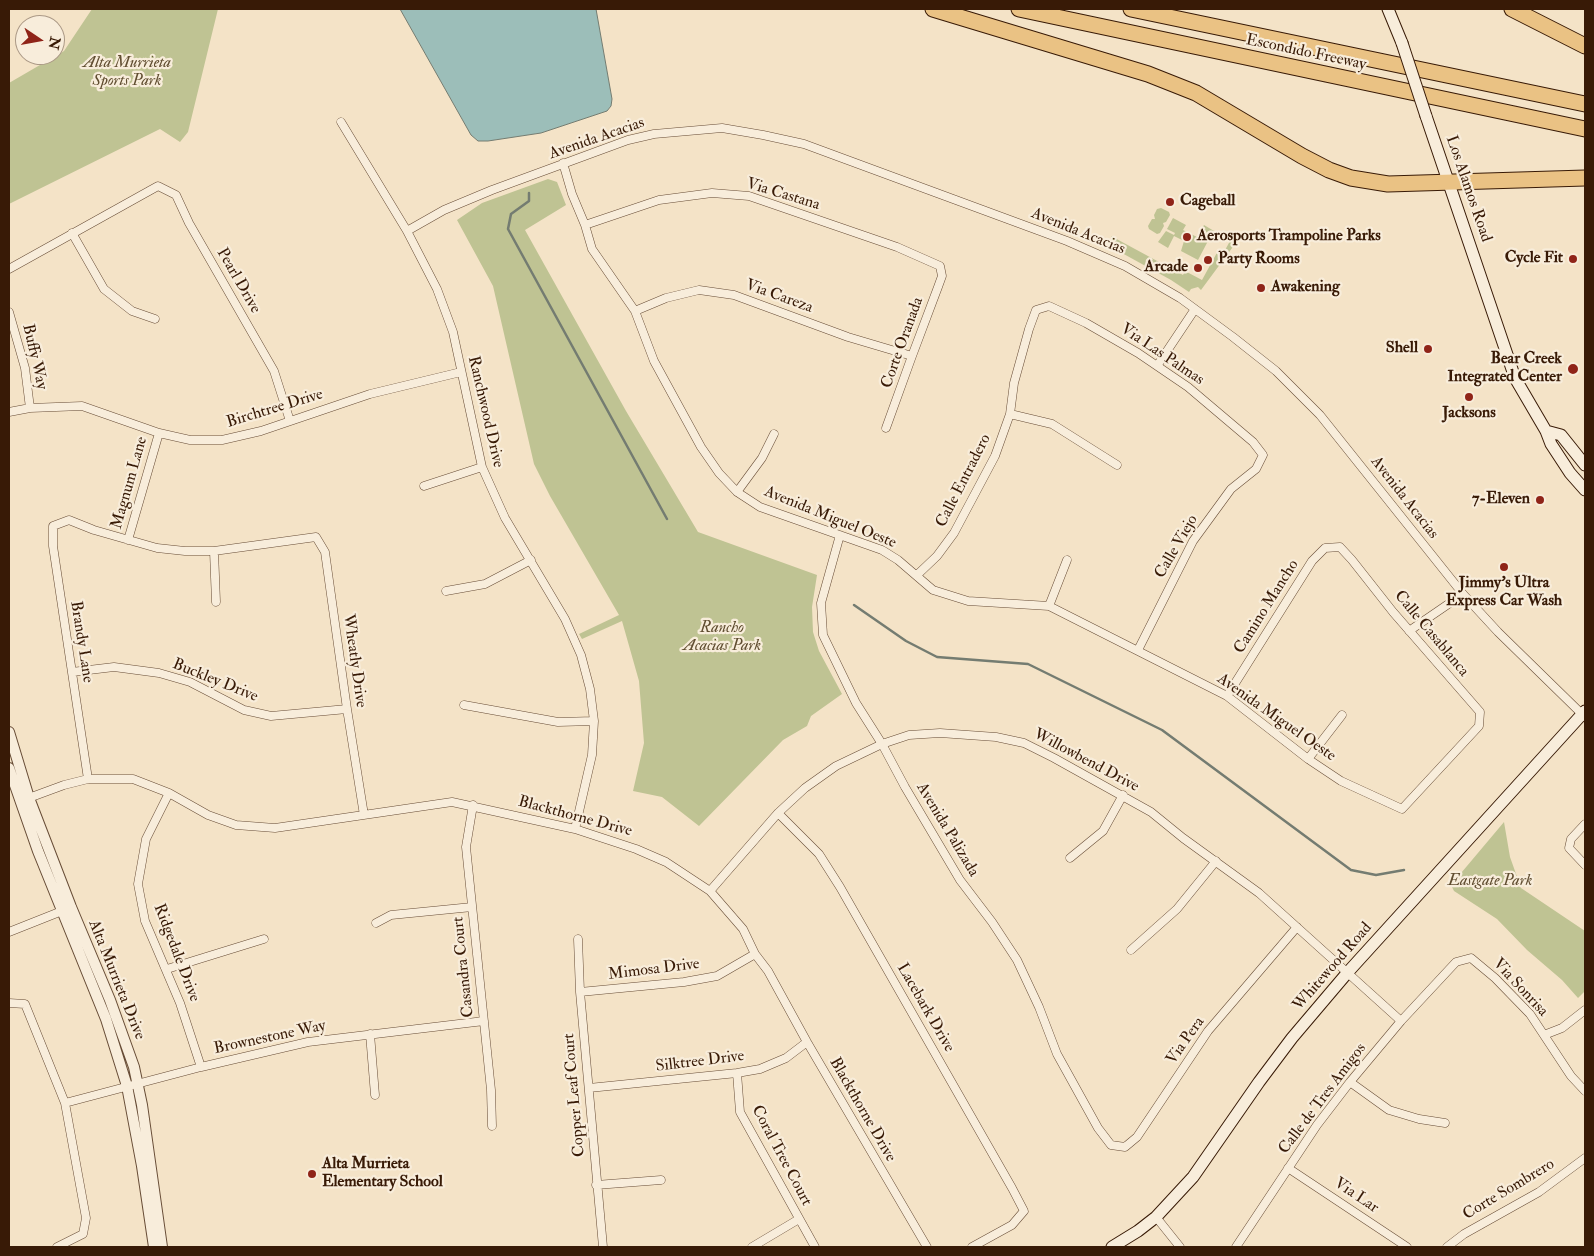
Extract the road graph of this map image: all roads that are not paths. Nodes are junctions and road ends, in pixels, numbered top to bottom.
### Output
1 (933, 9) edge
2 (1019, 9) edge
3 (1131, 9) edge
4 (1388, 9) edge
5 (1512, 9) edge
6 (1585, 46) edge
7 (1585, 104) edge
8 (341, 122) dead end
9 (1585, 129) edge
10 (563, 163) junction
11 (1585, 178) edge
12 (1450, 182) junction
13 (585, 225) junction
14 (407, 231) junction
15 (72, 233) junction
16 (940, 266) joint
17 (9, 269) edge
18 (1195, 309) junction
19 (635, 311) junction
20 (9, 312) edge
21 (155, 319) dead end
22 (1029, 329) joint
23 (912, 356) junction
24 (1157, 366) junction
25 (461, 372) junction
26 (30, 408) junction
27 (9, 412) edge
28 (1010, 414) junction
29 (290, 421) junction
30 (886, 428) dead end
31 (1546, 431) junction
32 (159, 433) junction
33 (774, 434) dead end
34 (1117, 465) dead end
35 (1585, 465) edge
36 (482, 468) junction
37 (1256, 469) joint
38 (424, 486) dead end
39 (1585, 490) edge
40 (737, 492) junction
41 (840, 535) junction
42 (128, 540) junction
43 (1340, 547) joint
44 (214, 551) junction
45 (531, 560) junction
46 (1067, 560) dead end
47 (917, 575) junction
48 (446, 591) dead end
49 (1463, 594) junction
50 (216, 602) dead end
51 (1049, 606) junction
52 (1410, 630) junction
53 (1138, 650) junction
54 (72, 672) junction
55 (1227, 696) junction
56 (464, 705) dead end
57 (347, 708) junction
58 (1584, 714) edge
59 (1342, 715) dead end
60 (594, 721) junction
61 (9, 732) edge
62 (882, 744) junction
63 (1308, 759) junction
64 (9, 768) edge
65 (88, 779) junction
66 (169, 793) junction
67 (1123, 796) junction
68 (24, 800) junction
69 (473, 805) junction
70 (1402, 809) joint
71 (778, 813) junction
72 (364, 815) junction
73 (1585, 824) edge
74 (575, 829) junction
75 (1070, 858) dead end
76 (1216, 862) junction
77 (1585, 865) edge
78 (710, 891) junction
79 (472, 907) junction
80 (67, 909) junction
81 (376, 923) dead end
82 (1297, 927) junction
83 (9, 932) edge
84 (578, 939) dead end
85 (264, 940) dead end
86 (1131, 950) dead end
87 (756, 954) junction
88 (167, 969) junction
89 (1348, 972) junction
90 (1444, 976) joint
91 (580, 992) junction
92 (9, 1003) edge
93 (1585, 1010) edge
94 (484, 1021) junction
95 (1400, 1021) junction
96 (370, 1034) junction
97 (1544, 1034) junction
98 (806, 1042) junction
99 (201, 1067) junction
100 (737, 1073) junction
101 (1350, 1082) junction
102 (138, 1083) junction
103 (127, 1086) junction
104 (589, 1088) junction
105 (1585, 1091) edge
106 (375, 1095) dead end
107 (65, 1103) junction
108 (1445, 1123) dead end
109 (492, 1126) dead end
110 (1098, 1128) joint
111 (1585, 1158) edge
112 (1288, 1168) junction
113 (661, 1180) dead end
114 (596, 1185) junction
115 (1156, 1217) junction
116 (800, 1219) junction
117 (57, 1247) edge
118 (154, 1247) edge
119 (162, 1247) edge
120 (603, 1247) edge
121 (752, 1247) edge
122 (815, 1247) edge
123 (927, 1247) edge
124 (972, 1247) edge
125 (1112, 1247) edge
126 (1180, 1247) edge
127 (1236, 1247) edge
128 (1407, 1247) edge
129 (1447, 1247) edge

1 - 12 highway
2 - 9 highway, Escondido Freeway
3 - 7 highway, Escondido Freeway
4 - 12 main road, Los Alamos Road, bridge
5 - 6 highway
8 - 14 street, Ranchwood Drive
10 - 13 street, Avenida Miguel Oeste
10 - 14 street, Avenida Acacias
10 - 18 street, Avenida Acacias
11 - 12 highway
12 - 31 main road, Los Alamos Road
13 - 16 street, Via Castana
13 - 19 street, Avenida Miguel Oeste
14 - 25 street, Ranchwood Drive
15 - 17 street
15 - 21 street
15 - 29 street, Pearl Drive
16 - 23 street, Corte Oranada
18 - 24 street
18 - 49 street, Avenida Acacias
19 - 23 street, Via Careza
19 - 40 street, Avenida Miguel Oeste
20 - 26 street, Buffy Way
22 - 24 street, Via Las Palmas
22 - 28 street, Calle Entradero
23 - 30 street, Corte Oranada
24 - 37 street, Via Las Palmas
25 - 29 street, Birchtree Drive
25 - 36 street, Ranchwood Drive
26 - 27 street, Birchtree Drive
26 - 32 street, Birchtree Drive
28 - 34 street
28 - 47 street, Calle Entradero
29 - 32 street, Birchtree Drive
31 - 35 main road, Los Alamos Road
31 - 39 main road, Los Alamos Road
32 - 42 street, Magnum Lane
33 - 40 street
36 - 38 street
36 - 45 street, Ranchwood Drive
37 - 53 street, Calle Viejo
40 - 41 street, Avenida Miguel Oeste
41 - 47 street, Avenida Miguel Oeste
41 - 62 street, Avenida Palizada
42 - 44 street
42 - 54 street, Brandy Lane
43 - 52 street, Calle Casablanca
43 - 55 street, Camino Mancho
44 - 50 street
44 - 57 street, Wheatly Drive
45 - 48 street
45 - 60 street, Ranchwood Drive
46 - 51 street
47 - 51 street, Avenida Miguel Oeste
49 - 52 street
49 - 58 street, Avenida Acacias
51 - 53 street, Avenida Miguel Oeste
52 - 70 street, Calle Casablanca
53 - 55 street, Avenida Miguel Oeste
54 - 57 street, Buckley Drive
54 - 65 street, Brandy Lane
55 - 63 street, Avenida Miguel Oeste
56 - 60 street
57 - 72 street, Wheatly Drive
58 - 89 main road, Whitewood Road
59 - 63 street
60 - 74 street, Ranchwood Drive
61 - 68 street, Alta Murrieta Drive
62 - 67 street, Willowbend Drive
62 - 71 street, Willowbend Drive
62 - 110 street, Avenida Palizada
63 - 70 street, Avenida Miguel Oeste
64 - 68 street, Alta Murrieta Drive
65 - 66 street, Blackthorne Drive
65 - 68 street, Blackthorne Drive
66 - 72 street, Blackthorne Drive
66 - 88 street, Ridgedale Drive
67 - 75 street
67 - 76 street, Willowbend Drive
68 - 80 street, Alta Murrieta Drive
69 - 72 street, Blackthorne Drive
69 - 74 street, Blackthorne Drive
69 - 79 street, Casandra Court
71 - 78 street, Willowbend Drive
71 - 124 street, Lacebark Drive
73 - 77 street
74 - 78 street, Blackthorne Drive
76 - 82 street, Willowbend Drive
76 - 86 street
78 - 87 street, Blackthorne Drive
79 - 81 street
79 - 94 street, Casandra Court
80 - 83 street
80 - 102 street, Alta Murrieta Drive
80 - 103 street, Alta Murrieta Drive
82 - 89 street, Willowbend Drive
82 - 110 street, Via Pera
84 - 91 street, Copper Leaf Court
85 - 88 street
87 - 91 street, Mimosa Drive
87 - 98 street, Blackthorne Drive
88 - 99 street, Ridgedale Drive
89 - 95 street, Willowbend Drive
89 - 115 main road, Whitewood Road
90 - 95 street, Calle de Tres Amigos
90 - 97 street, Via Sonrisa
91 - 104 street, Copper Leaf Court
92 - 107 street
93 - 97 street
94 - 96 street, Brownestone Way
94 - 109 street, Casandra Court
95 - 101 street, Calle de Tres Amigos
96 - 99 street, Brownestone Way
96 - 106 street
97 - 105 street, Via Sonrisa
98 - 100 street, Silktree Drive
98 - 123 street, Blackthorne Drive
99 - 102 street, Brownestone Way
100 - 104 street, Silktree Drive
100 - 116 street, Coral Tree Court
101 - 108 street
101 - 112 street, Calle de Tres Amigos
102 - 103 street, Brownestone Way
102 - 119 street, Alta Murrieta Drive
103 - 107 street, Brownestone Way
103 - 118 street, Alta Murrieta Drive
104 - 114 street, Copper Leaf Court
107 - 117 street
111 - 129 street, Corte Sombrero
112 - 127 street, Calle de Tres Amigos
112 - 128 street, Via Lar
113 - 114 street
114 - 120 street, Copper Leaf Court
115 - 125 main road, Whitewood Road
115 - 126 street
116 - 121 street
116 - 122 street, Coral Tree Court

